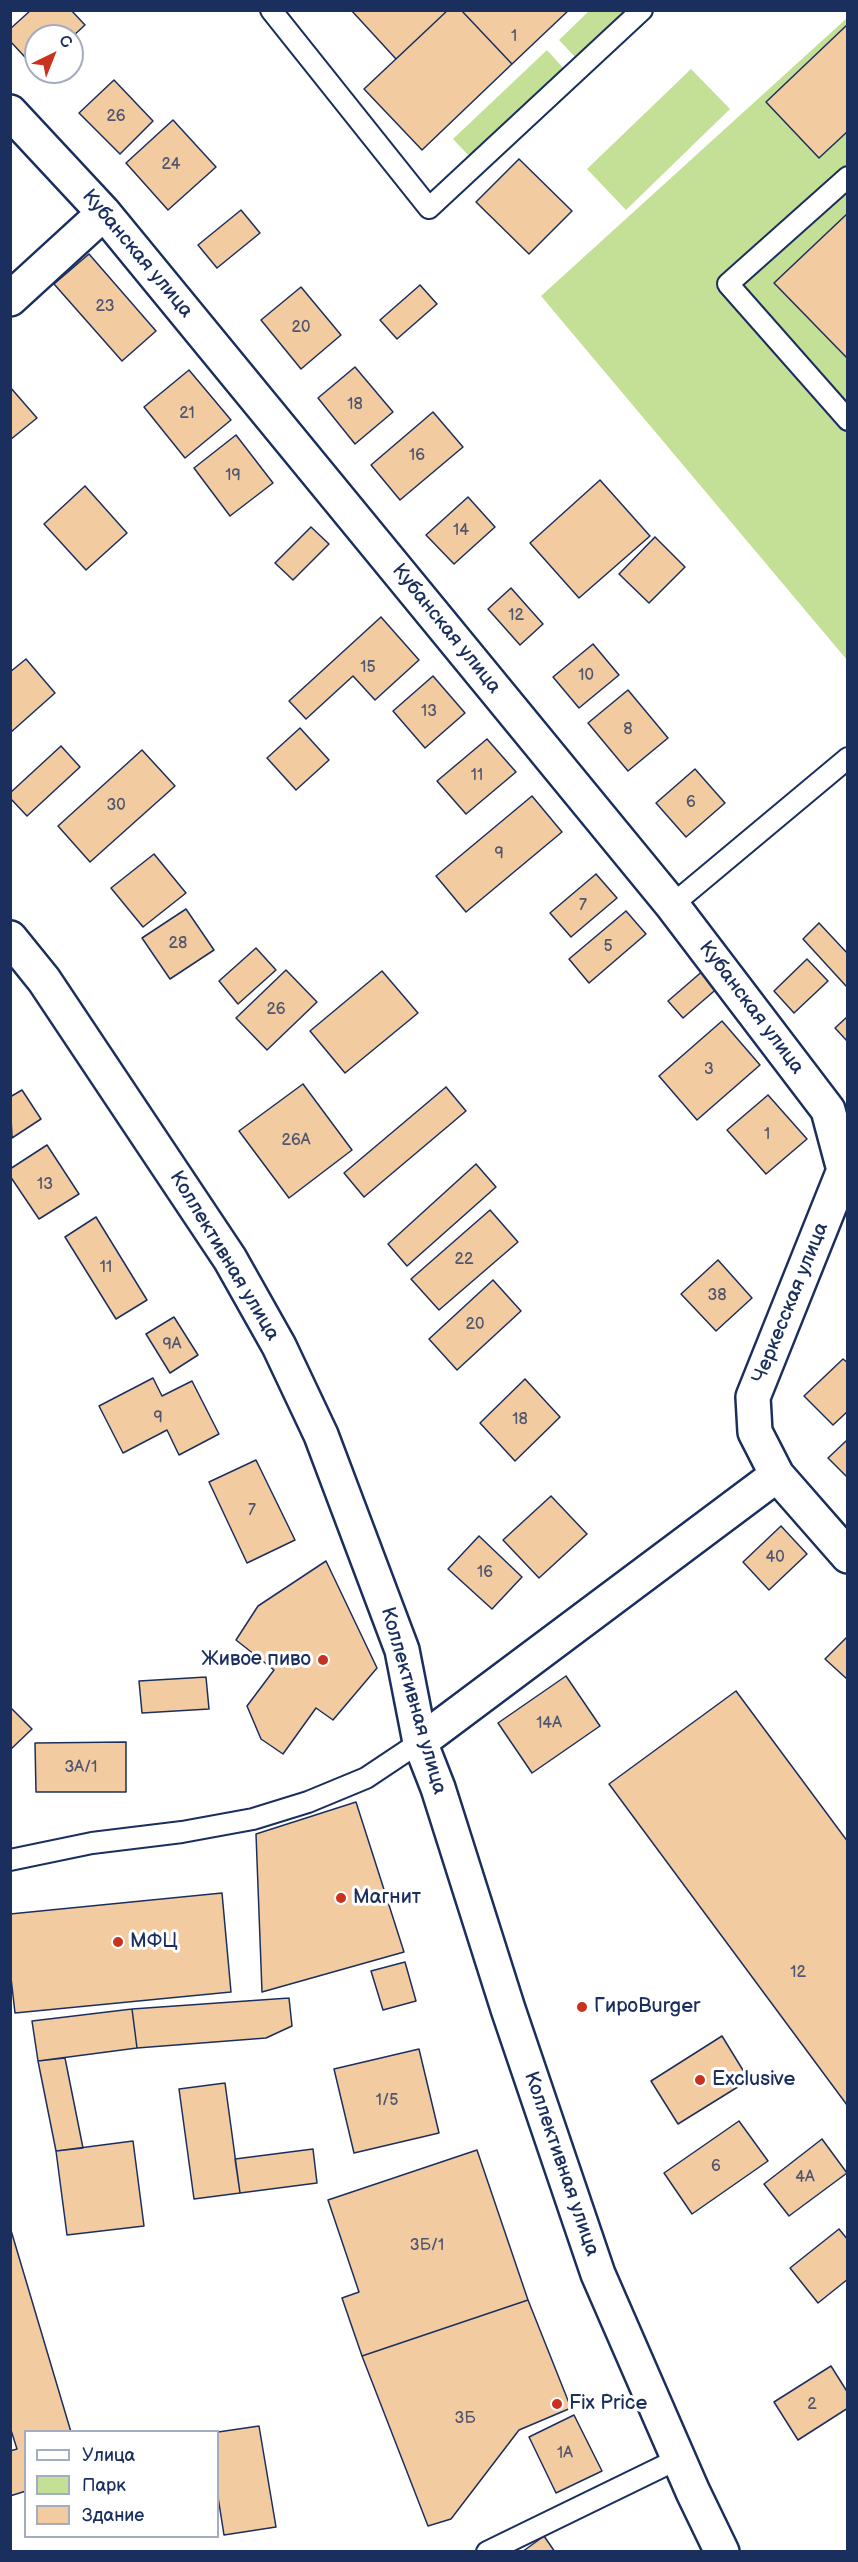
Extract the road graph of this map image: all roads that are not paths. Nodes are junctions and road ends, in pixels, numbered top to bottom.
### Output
1 (271, 10) edge
2 (642, 10) edge
3 (10, 112) edge
4 (848, 177) edge
5 (104, 213) junction
6 (10, 299) edge
7 (848, 420) edge
8 (848, 758) edge
9 (672, 905) junction
10 (10, 938) edge
11 (846, 1169) edge
12 (777, 1474) junction
13 (848, 1556) edge
14 (420, 1742) junction
15 (10, 1860) edge
16 (678, 2459) junction
17 (487, 2552) edge
18 (722, 2552) edge

1 - 2 lane
3 - 5 street, Кубанская улица
4 - 7 lane
5 - 6 street
5 - 9 street, Кубанская улица
8 - 9 lane
9 - 11 street, Кубанская улица
10 - 14 street, Коллективная улица
11 - 12 street, Черкесская улица
12 - 13 street, Черкесская улица
12 - 14 street
14 - 15 lane
14 - 16 street, Коллективная улица
16 - 17 lane
16 - 18 street, Коллективная улица

